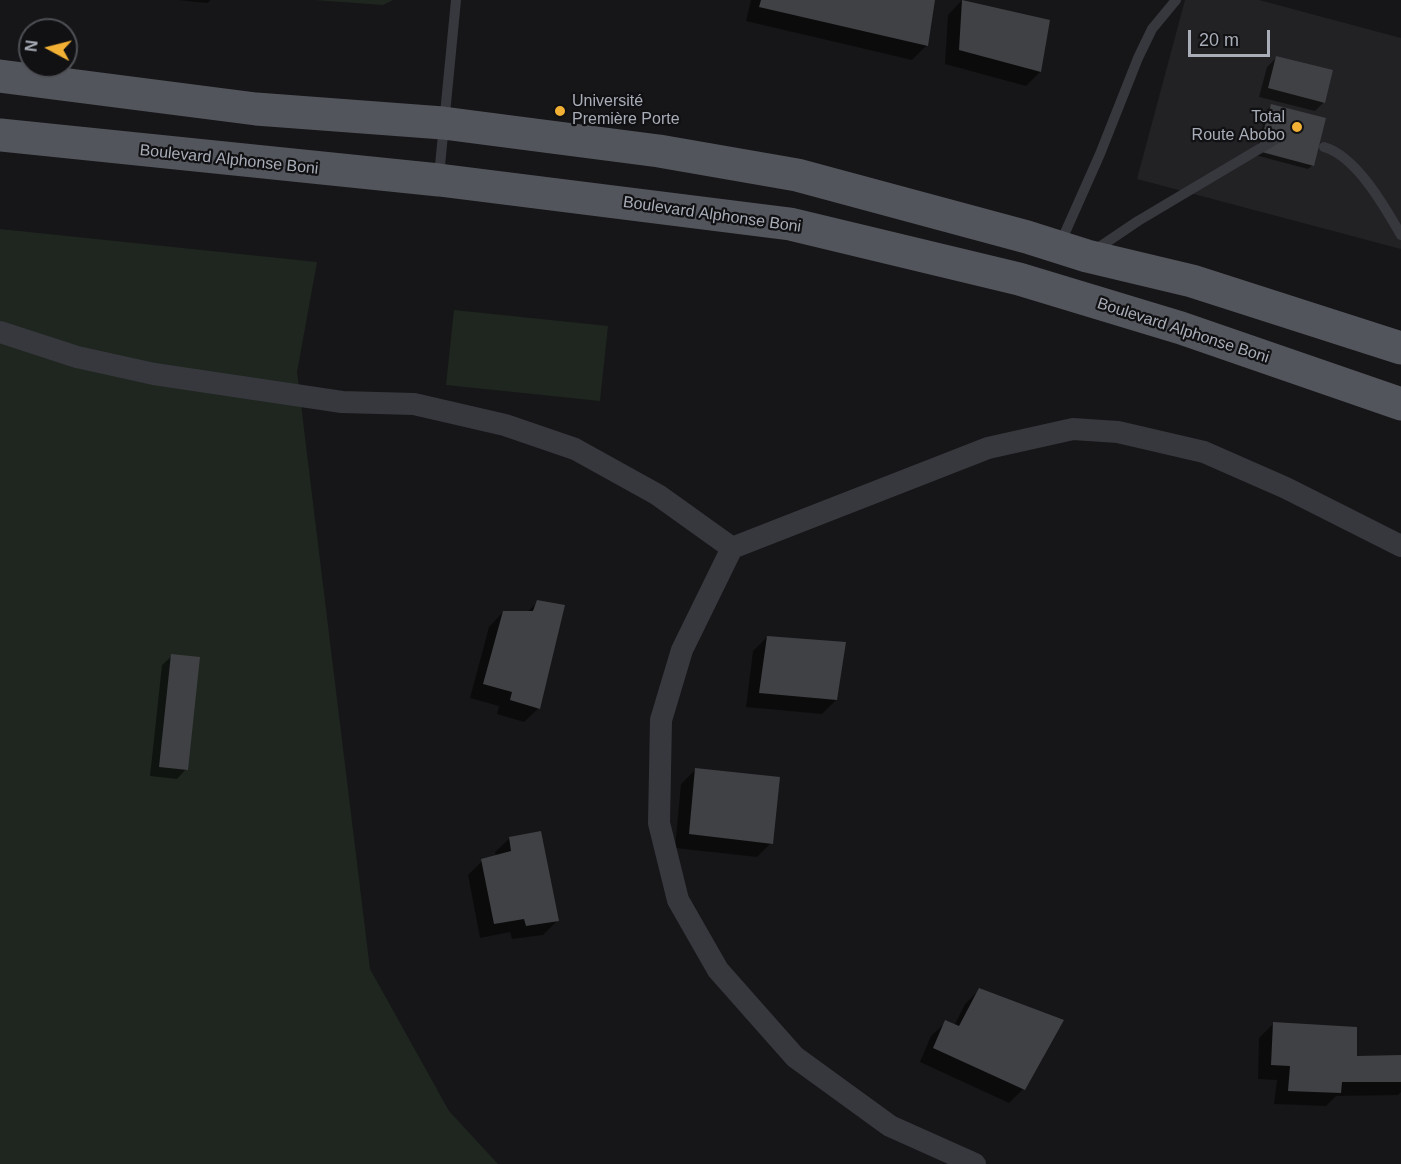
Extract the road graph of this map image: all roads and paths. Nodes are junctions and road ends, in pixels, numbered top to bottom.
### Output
1 (456, 0) edge
2 (1176, 0) edge
3 (0, 76) edge
4 (443, 123) junction
5 (0, 135) edge
6 (1281, 136) dead end
7 (1324, 147) dead end
8 (439, 180) junction
9 (1401, 234) edge
10 (1073, 251) junction
11 (0, 332) edge
12 (1401, 348) edge
13 (1401, 404) edge
14 (1401, 546) edge
15 (732, 548) junction
16 (975, 1164) edge

1 - 4 lane
2 - 10 lane
3 - 4 main road
4 - 8 lane
4 - 10 main road
5 - 8 main road, Boulevard Alphonse Boni
6 - 10 lane
7 - 9 lane
8 - 13 main road, Boulevard Alphonse Boni
10 - 12 main road
11 - 15 street
14 - 15 street
15 - 16 street

